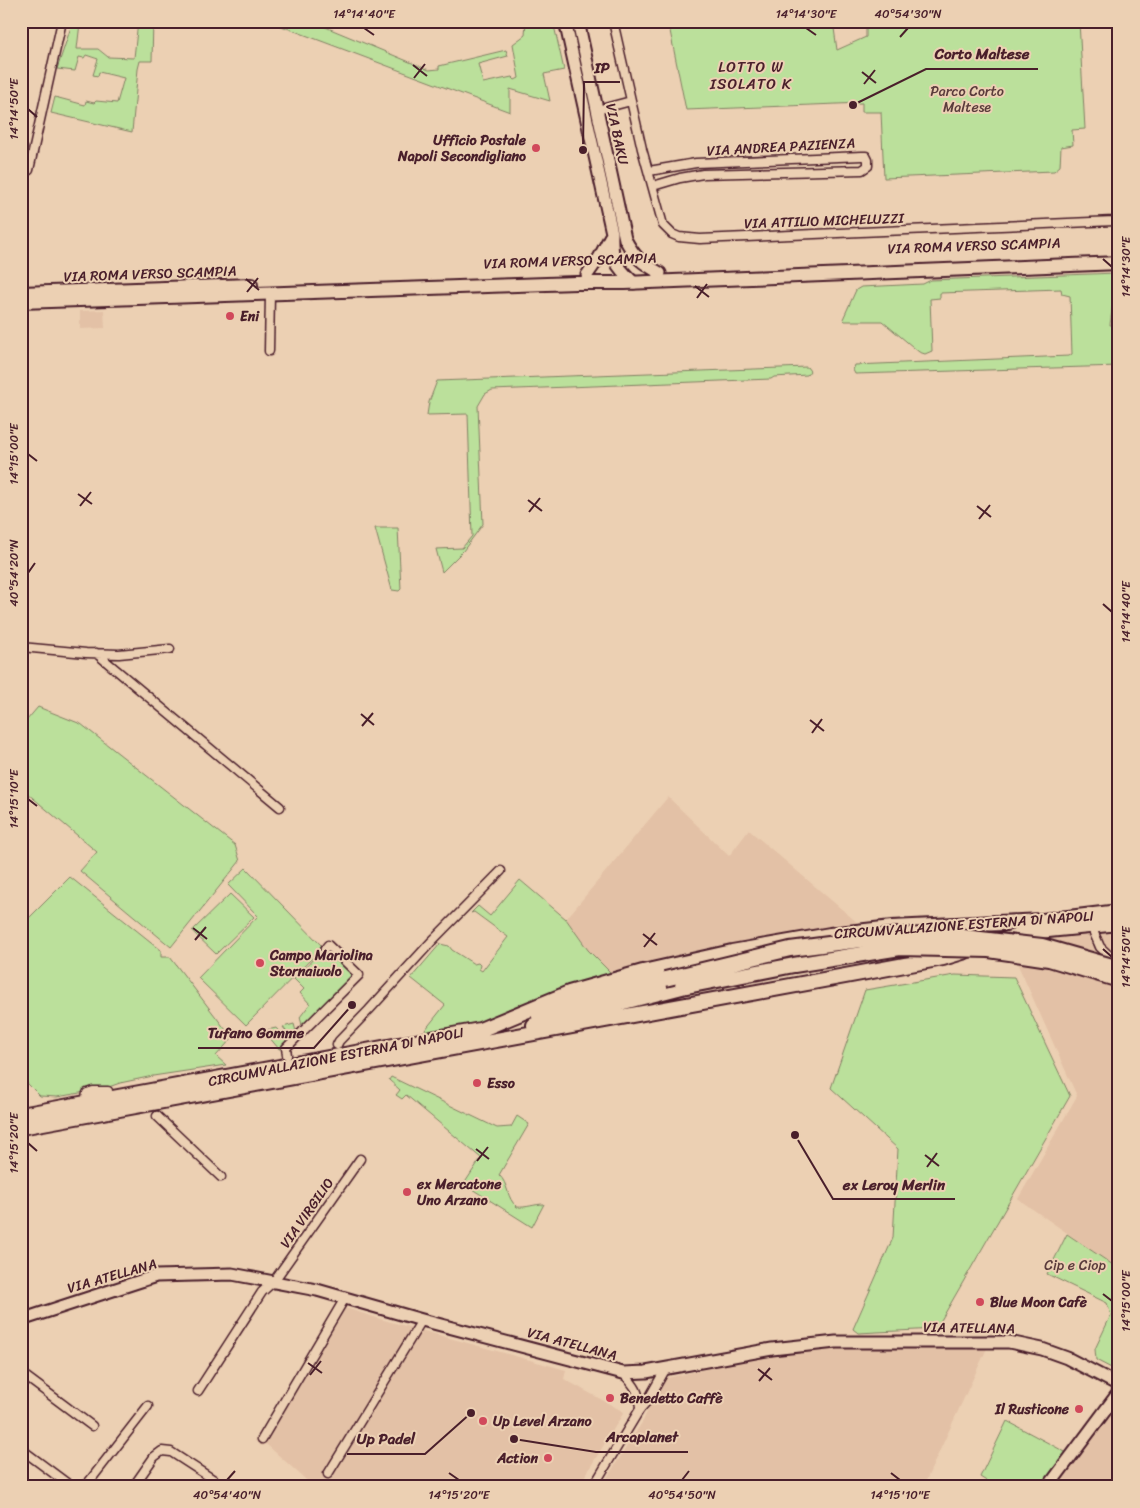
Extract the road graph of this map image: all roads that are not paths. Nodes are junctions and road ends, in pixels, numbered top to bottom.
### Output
1 (62, 21) edge
2 (613, 21) edge
3 (571, 22) edge
4 (631, 101) junction
5 (597, 110) junction
6 (29, 170) dead end
7 (649, 171) junction
8 (653, 186) junction
9 (1119, 219) edge
10 (612, 233) junction
11 (632, 251) junction
12 (1119, 255) edge
13 (1119, 263) edge
14 (660, 273) junction
15 (587, 275) junction
16 (626, 281) junction
17 (270, 289) junction
18 (21, 293) edge
19 (21, 302) edge
20 (269, 351) dead end
21 (21, 647) edge
22 (170, 649) dead end
23 (96, 653) junction
24 (280, 807) dead end
25 (501, 871) dead end
26 (1119, 912) edge
27 (1119, 923) edge
28 (1092, 926) junction
29 (325, 949) dead end
30 (1119, 967) edge
31 (1119, 980) edge
32 (480, 1030) junction
33 (337, 1045) dead end
34 (446, 1048) junction
35 (287, 1055) dead end
36 (108, 1091) dead end
37 (85, 1103) junction
38 (21, 1114) edge
39 (156, 1116) dead end
40 (21, 1127) edge
41 (360, 1160) dead end
42 (221, 1177) dead end
43 (274, 1281) junction
44 (345, 1298) junction
45 (21, 1320) edge
46 (422, 1320) junction
47 (665, 1370) junction
48 (21, 1373) edge
49 (623, 1373) junction
50 (1119, 1385) edge
51 (198, 1391) dead end
52 (1119, 1392) edge
53 (148, 1406) dead end
54 (640, 1409) junction
55 (92, 1426) dead end
56 (262, 1439) dead end
57 (21, 1449) edge
58 (328, 1474) dead end
59 (72, 1487) edge
60 (85, 1487) edge
61 (133, 1487) edge
62 (225, 1487) edge
63 (593, 1487) edge
64 (1048, 1487) edge

1 - 6 street
2 - 4 street, VIA ATTILIO MICHELUZZI
3 - 5 main road, VIA BAKU
3 - 10 main road, VIA BAKU
4 - 5 street
4 - 7 street, VIA ATTILIO MICHELUZZI
5 - 11 main road, VIA BAKU
7 - 8 street, VIA ATTILIO MICHELUZZI
7 - 8 street, VIA ANDREA PAZIENZA
8 - 9 street, VIA ATTILIO MICHELUZZI
10 - 15 main road
10 - 16 main road, VIA BAKU
11 - 14 main road, VIA BAKU
11 - 16 main road
12 - 14 main road, VIA ROMA VERSO SCAMPIA
13 - 16 main road, VIA ROMA VERSO SCAMPIA
14 - 16 main road, VIA ROMA VERSO SCAMPIA
15 - 16 main road, VIA ROMA VERSO SCAMPIA
15 - 17 main road, VIA ROMA VERSO SCAMPIA
16 - 17 main road, VIA ROMA VERSO SCAMPIA
17 - 18 main road, VIA ROMA VERSO SCAMPIA
17 - 19 main road, VIA ROMA VERSO SCAMPIA
17 - 20 street
21 - 23 street
22 - 23 street
23 - 24 street
25 - 33 street
26 - 32 highway, CIRCUMVALLAZIONE ESTERNA DI NAPOLI
27 - 28 highway, CIRCUMVALLAZIONE ESTERNA DI NAPOLI
28 - 30 street
28 - 34 highway, CIRCUMVALLAZIONE ESTERNA DI NAPOLI
29 - 35 street
30 - 32 highway, bridge
31 - 34 highway, bridge
32 - 37 highway, CIRCUMVALLAZIONE ESTERNA DI NAPOLI
34 - 40 highway, CIRCUMVALLAZIONE ESTERNA DI NAPOLI
36 - 37 street
37 - 38 highway, CIRCUMVALLAZIONE ESTERNA DI NAPOLI
39 - 42 street
41 - 43 street, VIA VIRGILIO
43 - 44 main road, VIA ATELLANA
43 - 45 main road, VIA ATELLANA
43 - 51 street, VIA VIRGILIO
44 - 46 main road, VIA ATELLANA
44 - 56 street
46 - 49 main road, VIA ATELLANA
46 - 58 street
47 - 49 main road, VIA ATELLANA
47 - 50 main road, VIA ATELLANA
47 - 54 street
48 - 55 street
49 - 54 street
52 - 64 main road
53 - 60 street
54 - 63 street
57 - 59 street
61 - 62 street

